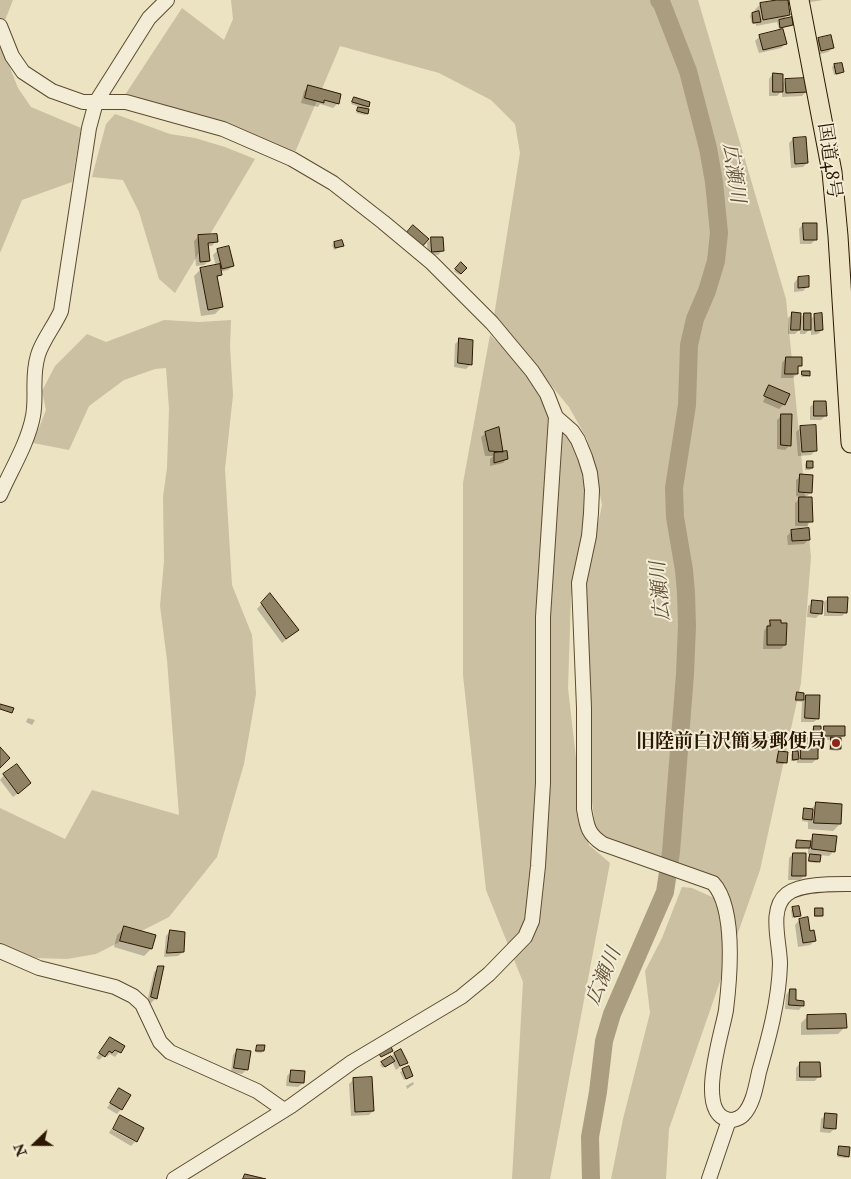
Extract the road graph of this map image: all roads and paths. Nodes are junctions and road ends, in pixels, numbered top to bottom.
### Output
1 (168, 0) edge
2 (799, 0) edge
3 (0, 26) edge
4 (96, 102) junction
5 (556, 416) junction
6 (851, 443) edge
7 (0, 495) edge
8 (851, 884) edge
9 (0, 951) edge
10 (284, 1110) junction
11 (729, 1120) junction
12 (174, 1179) edge
13 (709, 1179) edge

1 - 4 street
2 - 6 highway, 国道48号
3 - 4 street
4 - 5 street
4 - 7 street
5 - 10 street
5 - 11 street
8 - 11 street
9 - 10 street
10 - 12 street
11 - 13 street

